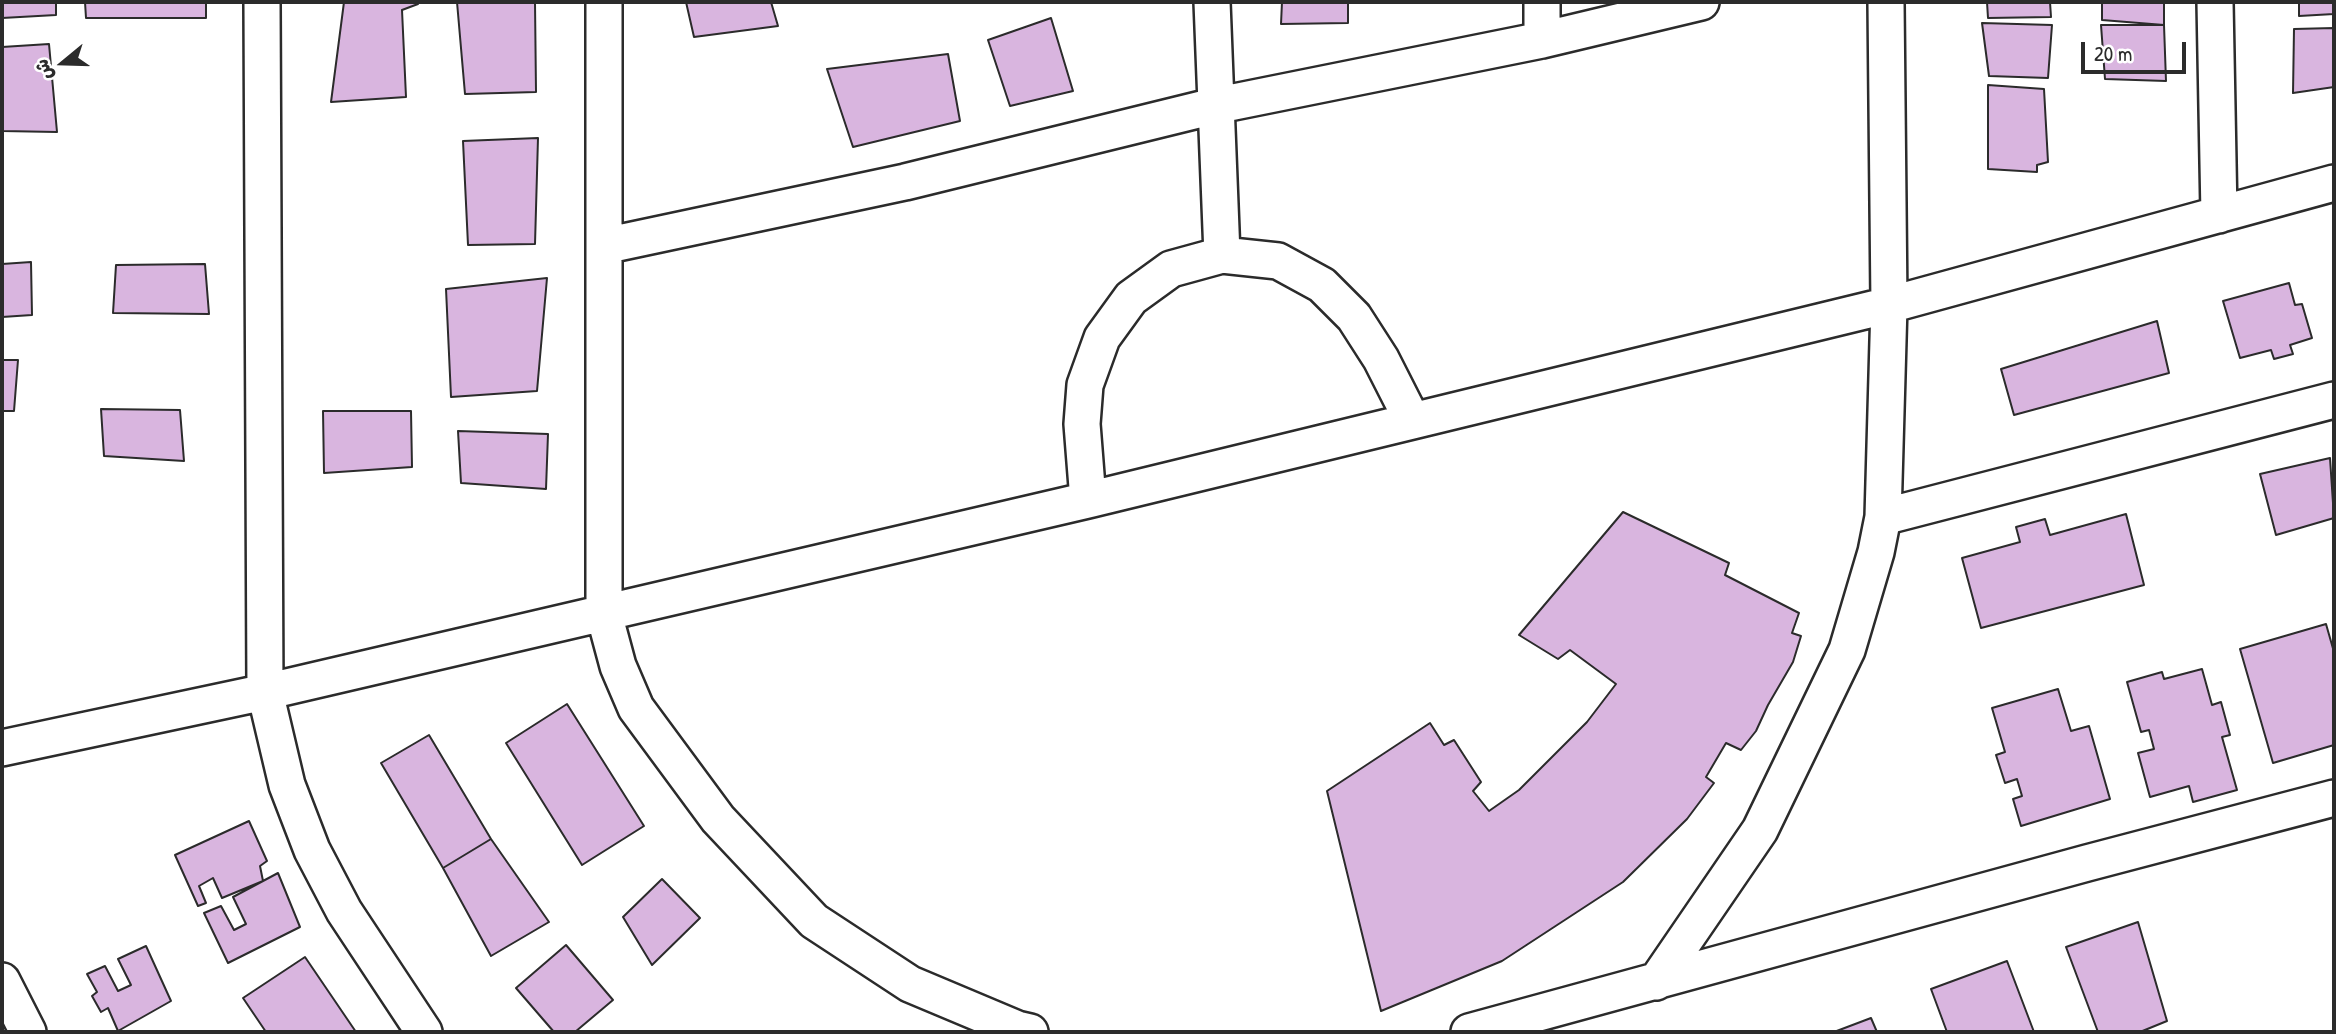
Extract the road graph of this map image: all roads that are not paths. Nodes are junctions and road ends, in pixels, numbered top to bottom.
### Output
1 (262, 2) edge
2 (604, 2) edge
3 (1212, 2) edge
4 (1542, 2) edge
5 (1700, 2) edge
6 (1886, 2) edge
7 (2215, 2) edge
8 (1542, 40) junction
9 (1214, 106) junction
10 (2334, 183) edge
11 (2219, 215) junction
12 (604, 246) junction
13 (1222, 255) junction
14 (1889, 305) junction
15 (2334, 400) edge
16 (1412, 420) junction
17 (1088, 500) junction
18 (1883, 517) junction
19 (604, 614) junction
20 (265, 692) junction
21 (2, 748) edge
22 (2334, 798) edge
23 (2, 981) edge
24 (1656, 982) junction
25 (28, 1032) edge
26 (425, 1032) edge
27 (1030, 1032) edge
28 (1469, 1032) edge

1 - 20 street
2 - 12 street
3 - 9 street
4 - 8 street
5 - 8 street
6 - 14 street
7 - 11 street
8 - 9 street
9 - 12 street
9 - 13 street
10 - 11 street
11 - 14 street
12 - 19 street
13 - 16 street
13 - 17 street
14 - 16 street
14 - 18 street
15 - 18 street
16 - 17 street
17 - 19 street
18 - 24 street
19 - 20 street
19 - 27 street
20 - 21 street
20 - 26 street
22 - 24 street
23 - 25 street
24 - 28 street

